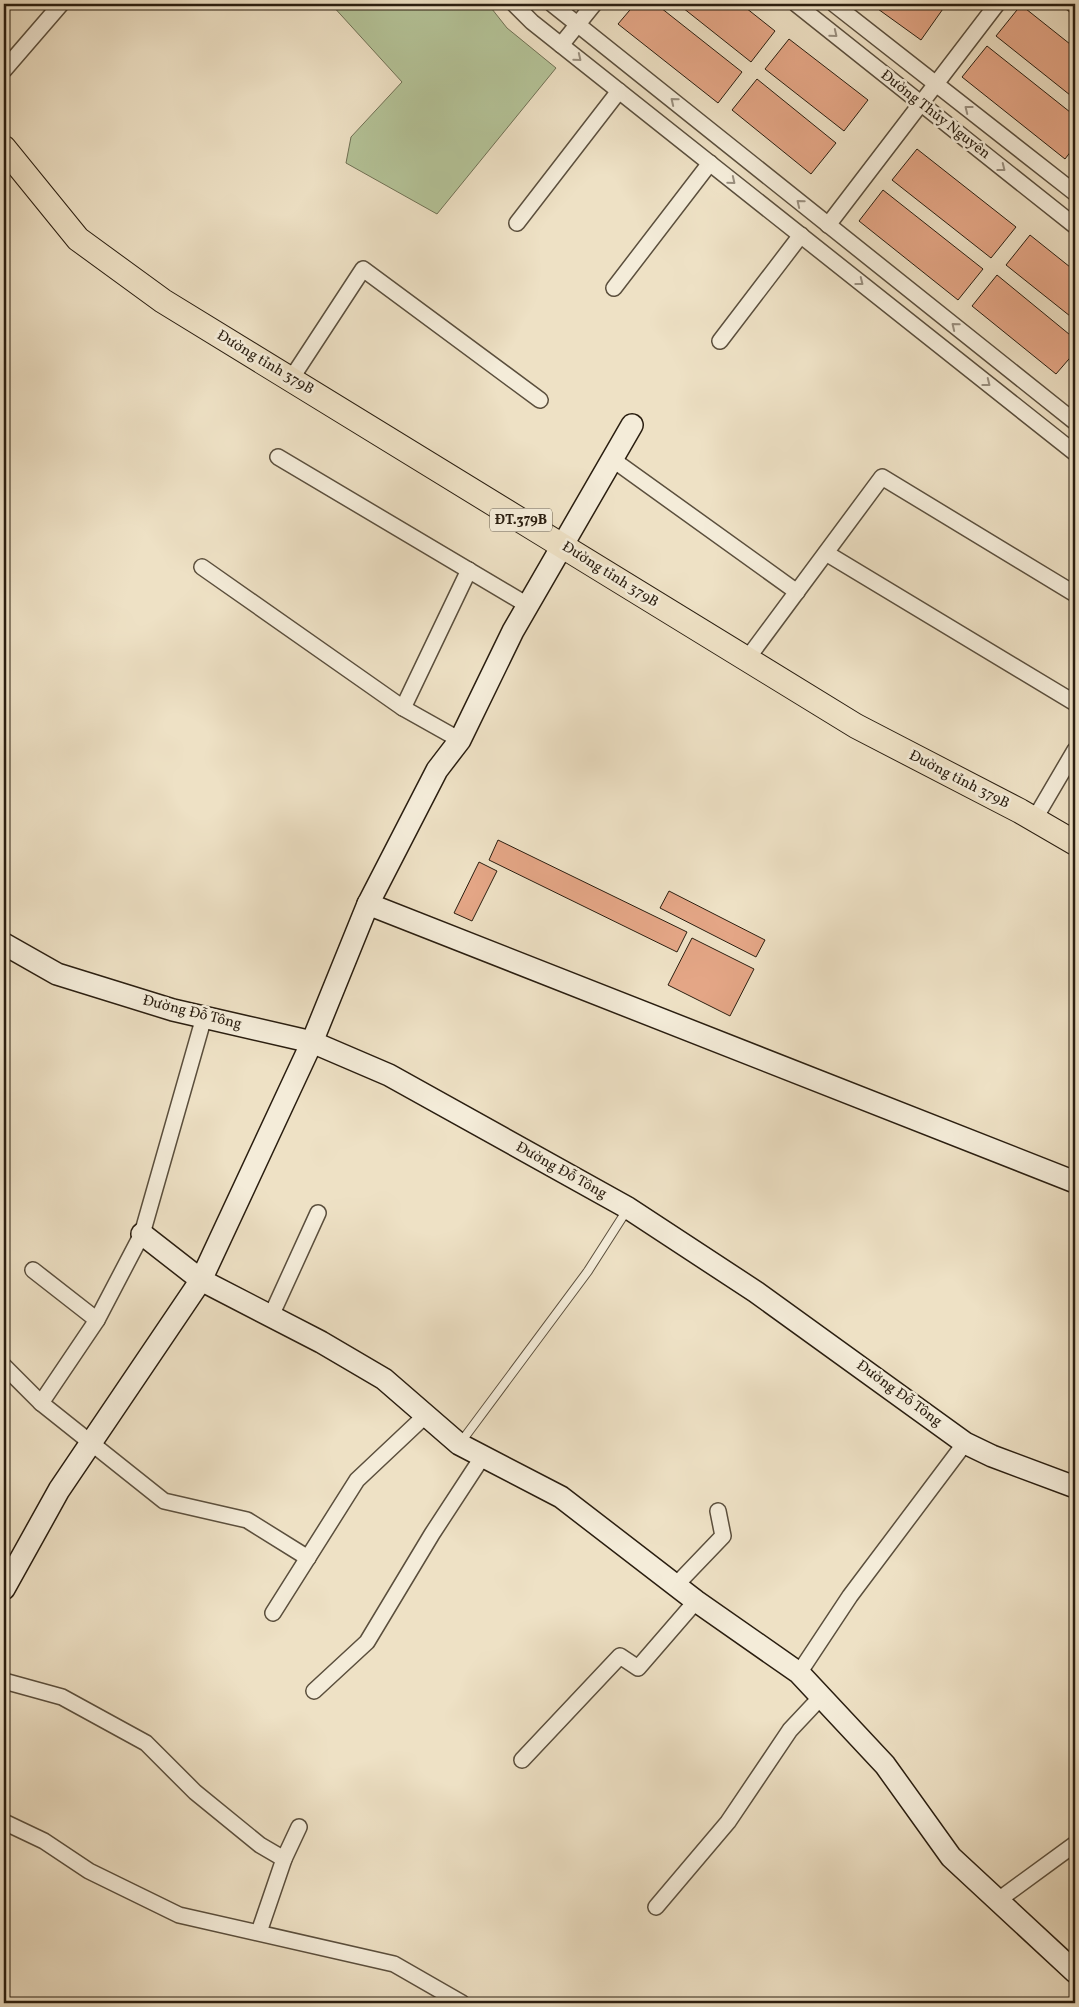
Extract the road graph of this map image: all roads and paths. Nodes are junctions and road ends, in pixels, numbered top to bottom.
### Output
1 (61, 4) edge
2 (514, 4) edge
3 (552, 4) edge
4 (594, 4) edge
5 (796, 4) edge
6 (834, 4) edge
7 (997, 4) edge
8 (578, 24) junction
9 (561, 45) junction
10 (4, 70) edge
11 (937, 84) junction
12 (619, 91) junction
13 (921, 105) junction
14 (4, 148) edge
15 (710, 163) junction
16 (1075, 194) edge
17 (517, 223) dead end
18 (828, 226) junction
19 (1075, 226) edge
20 (801, 235) junction
21 (614, 288) dead end
22 (720, 341) dead end
23 (291, 379) junction
24 (540, 400) dead end
25 (1075, 422) edge
26 (632, 425) dead end
27 (1073, 447) edge
28 (278, 457) dead end
29 (612, 459) junction
30 (563, 546) junction
31 (826, 553) junction
32 (202, 567) dead end
33 (469, 570) junction
34 (797, 592) junction
35 (1075, 594) edge
36 (529, 606) junction
37 (747, 659) junction
38 (1075, 703) edge
39 (403, 708) junction
40 (460, 740) junction
41 (1075, 750) edge
42 (1034, 820) junction
43 (1075, 843) edge
44 (368, 904) junction
45 (4, 944) edge
46 (204, 1017) junction
47 (312, 1042) junction
48 (1075, 1182) edge
49 (628, 1208) junction
50 (318, 1213) dead end
51 (142, 1234) junction
52 (33, 1270) dead end
53 (201, 1280) junction
54 (271, 1316) junction
55 (97, 1320) junction
56 (4, 1366) edge
57 (41, 1403) junction
58 (426, 1415) junction
59 (91, 1442) junction
60 (966, 1443) junction
61 (459, 1444) junction
62 (483, 1456) junction
63 (1075, 1487) edge
64 (718, 1511) dead end
65 (308, 1558) junction
66 (676, 1586) junction
67 (4, 1589) edge
68 (696, 1601) junction
69 (273, 1614) dead end
70 (799, 1673) junction
71 (4, 1681) edge
72 (314, 1691) dead end
73 (821, 1697) junction
74 (522, 1760) dead end
75 (4, 1822) edge
76 (299, 1827) dead end
77 (1075, 1844) edge
78 (284, 1859) junction
79 (997, 1901) junction
80 (656, 1907) dead end
81 (259, 1932) junction
82 (1075, 1972) edge
83 (462, 2003) edge

1 - 10 street
2 - 9 street
3 - 8 street
4 - 8 street
5 -> 13 street, Đường Thủy Nguyên
6 - 11 street, Đường Thủy Nguyên
7 - 11 street
8 - 9 street
18 -> 8 street
9 -> 12 street
11 - 13 street
16 -> 11 street, Đường Thủy Nguyên
12 - 15 street
12 - 17 street
13 - 18 street
13 -> 19 street, Đường Thủy Nguyên
14 - 23 main road, Đường tỉnh 379B / ĐT.379B
15 -> 20 street
15 - 21 street
25 -> 18 street
20 - 22 street
20 -> 27 street
23 - 24 street
23 - 30 main road, Đường tỉnh 379B / ĐT.379B
26 - 29 street
28 - 33 street
29 - 30 street
29 - 34 street
30 - 36 street
30 - 37 main road, Đường tỉnh 379B / ĐT.379B
31 - 34 street
31 - 35 street
31 - 38 street
32 - 39 street
33 - 36 street
33 - 39 street
34 - 37 street
36 - 40 street
37 - 42 main road, Đường tỉnh 379B / ĐT.379B
39 - 40 street
40 - 44 street
41 - 42 street
42 - 43 main road, Đường tỉnh 379B / ĐT.379B
44 - 47 street
44 - 48 street
45 - 46 street, Đường Đỗ Tông
46 - 47 street, Đường Đỗ Tông
46 - 51 street
47 - 49 street, Đường Đỗ Tông
47 - 53 street
49 - 60 street, Đường Đỗ Tông
49 - 61 lane
50 - 54 street
51 - 53 street
51 - 55 street
52 - 55 street
53 - 54 street
53 - 59 street
54 - 58 street
55 - 57 street
56 - 57 street
57 - 59 street
58 - 61 street
58 - 65 street
59 - 65 street
59 - 67 street
60 - 63 street, Đường Đỗ Tông
60 - 70 street
61 - 62 street
62 - 66 street
62 - 72 street
64 - 66 street
65 - 69 street
66 - 68 street
68 - 70 street
68 - 74 street
70 - 73 street
71 - 78 street
73 - 79 street
73 - 80 street
75 - 81 street
76 - 78 street
77 - 79 street
78 - 81 street
79 - 82 street
81 - 83 street

